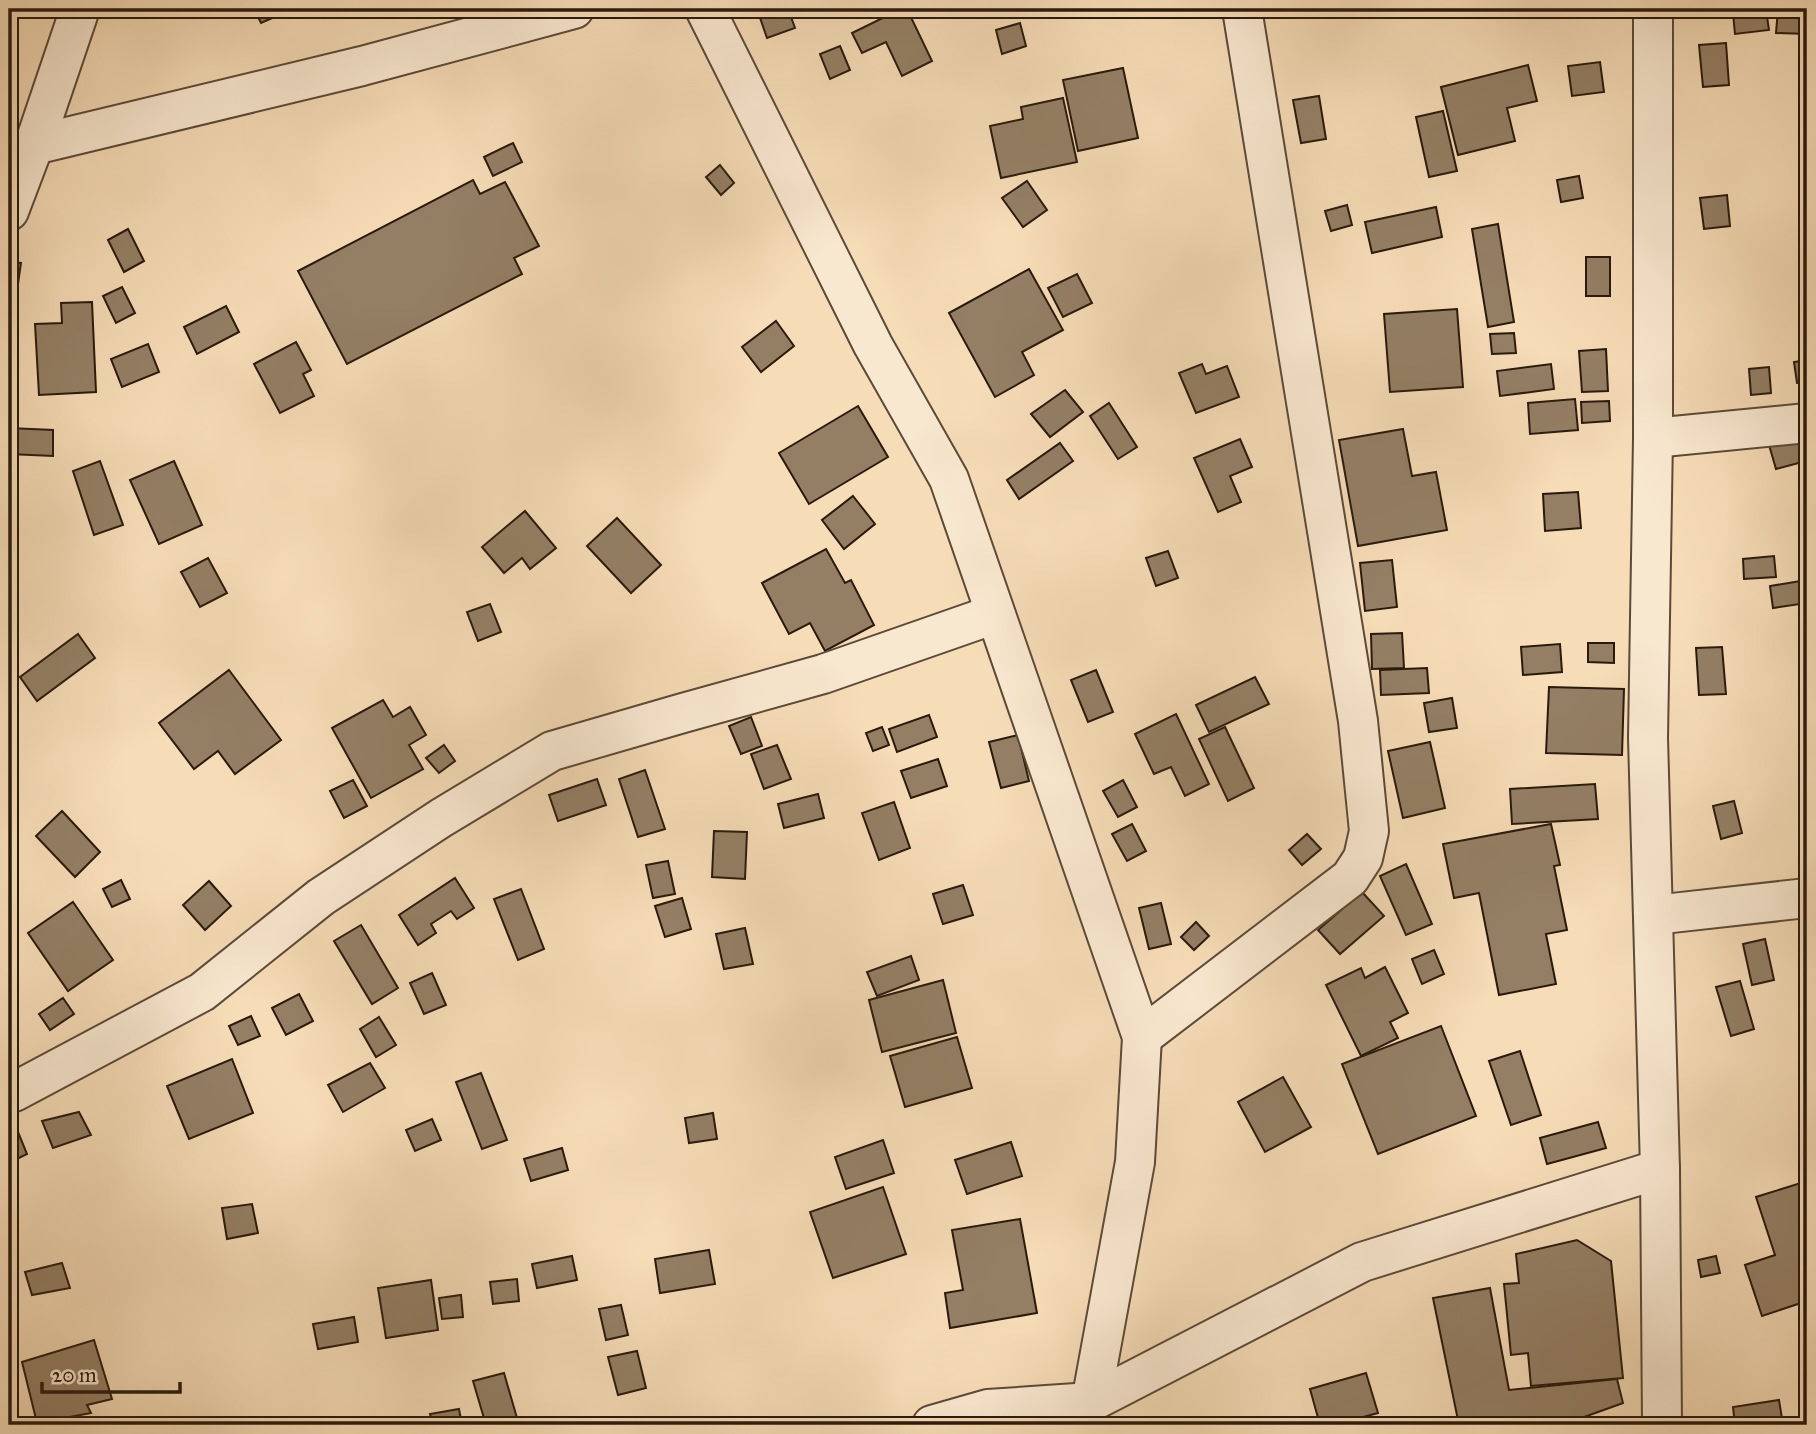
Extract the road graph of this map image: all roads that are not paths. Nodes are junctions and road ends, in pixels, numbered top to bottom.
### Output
1 (80, 9) edge
2 (574, 9) edge
3 (705, 9) edge
4 (1242, 9) edge
5 (1653, 9) edge
6 (21, 149) edge
7 (9, 211) edge
8 (1807, 423) edge
9 (1653, 438) junction
10 (995, 614) junction
11 (1807, 898) edge
12 (1654, 915) junction
13 (1142, 1037) junction
14 (9, 1093) edge
15 (1660, 1169) junction
16 (1091, 1402) junction
17 (932, 1425) edge
18 (1662, 1425) edge

1 - 6 street
2 - 6 street
3 - 10 street
4 - 13 street
5 - 9 street
6 - 7 street
8 - 9 street
9 - 12 street
10 - 13 street
10 - 14 street
11 - 12 street
12 - 15 street
13 - 16 street
15 - 16 street
15 - 18 street
16 - 17 street

